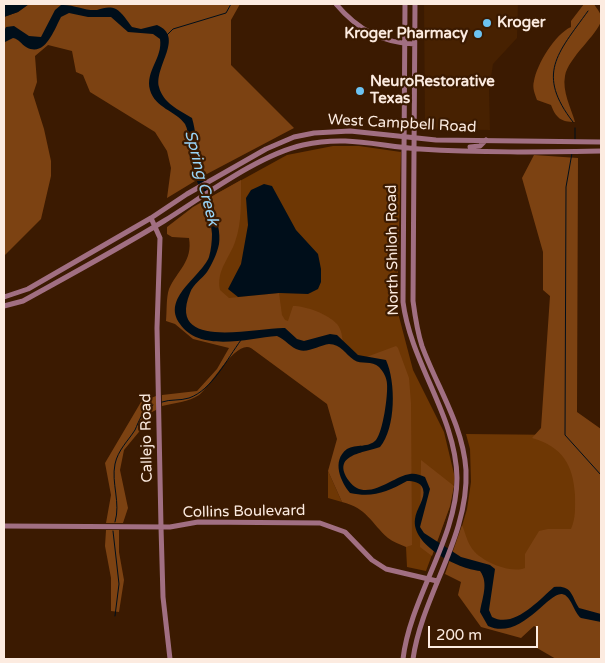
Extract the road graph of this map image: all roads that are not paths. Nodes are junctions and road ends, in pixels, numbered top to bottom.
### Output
1 (336, 4) edge
2 (405, 4) edge
3 (415, 4) edge
4 (405, 44) junction
5 (414, 44) junction
6 (405, 137) junction
7 (414, 138) junction
8 (486, 140) junction
9 (601, 142) edge
10 (405, 147) junction
11 (414, 148) junction
12 (444, 149) junction
13 (601, 151) edge
14 (151, 218) junction
15 (163, 221) junction
16 (155, 225) junction
17 (146, 231) junction
18 (160, 238) junction
19 (4, 297) edge
20 (4, 306) edge
21 (4, 526) edge
22 (161, 527) junction
23 (428, 578) junction
24 (437, 581) junction
25 (170, 659) edge
26 (403, 659) edge
27 (413, 659) edge

1 - 4 main road
2 - 4 main road, North Shiloh Road
3 - 5 main road, North Shiloh Road
4 - 5 main road
4 - 6 main road, North Shiloh Road
5 - 7 main road, North Shiloh Road
6 - 7 main road, West Campbell Road
6 - 10 main road, North Shiloh Road
6 - 14 main road, West Campbell Road
7 - 8 main road, West Campbell Road
7 - 11 main road, North Shiloh Road
8 - 9 main road, West Campbell Road
8 - 12 main road
10 - 11 main road, West Campbell Road
10 - 15 main road, West Campbell Road
10 - 23 main road, North Shiloh Road
11 - 12 main road, West Campbell Road
11 - 24 main road, North Shiloh Road
12 - 13 main road, West Campbell Road
14 - 16 main road, Callejo Road
14 - 19 main road, West Campbell Road
15 - 16 main road, West Campbell Road
15 - 18 main road
16 - 17 main road, West Campbell Road
16 - 18 main road, Callejo Road
17 - 18 main road
17 - 20 main road, West Campbell Road
18 - 22 main road, Callejo Road
21 - 22 main road, Collins Boulevard
22 - 23 main road, Collins Boulevard
22 - 25 main road, Callejo Road
23 - 24 main road, Collins Boulevard
23 - 26 main road, North Shiloh Road
24 - 27 main road, North Shiloh Road

